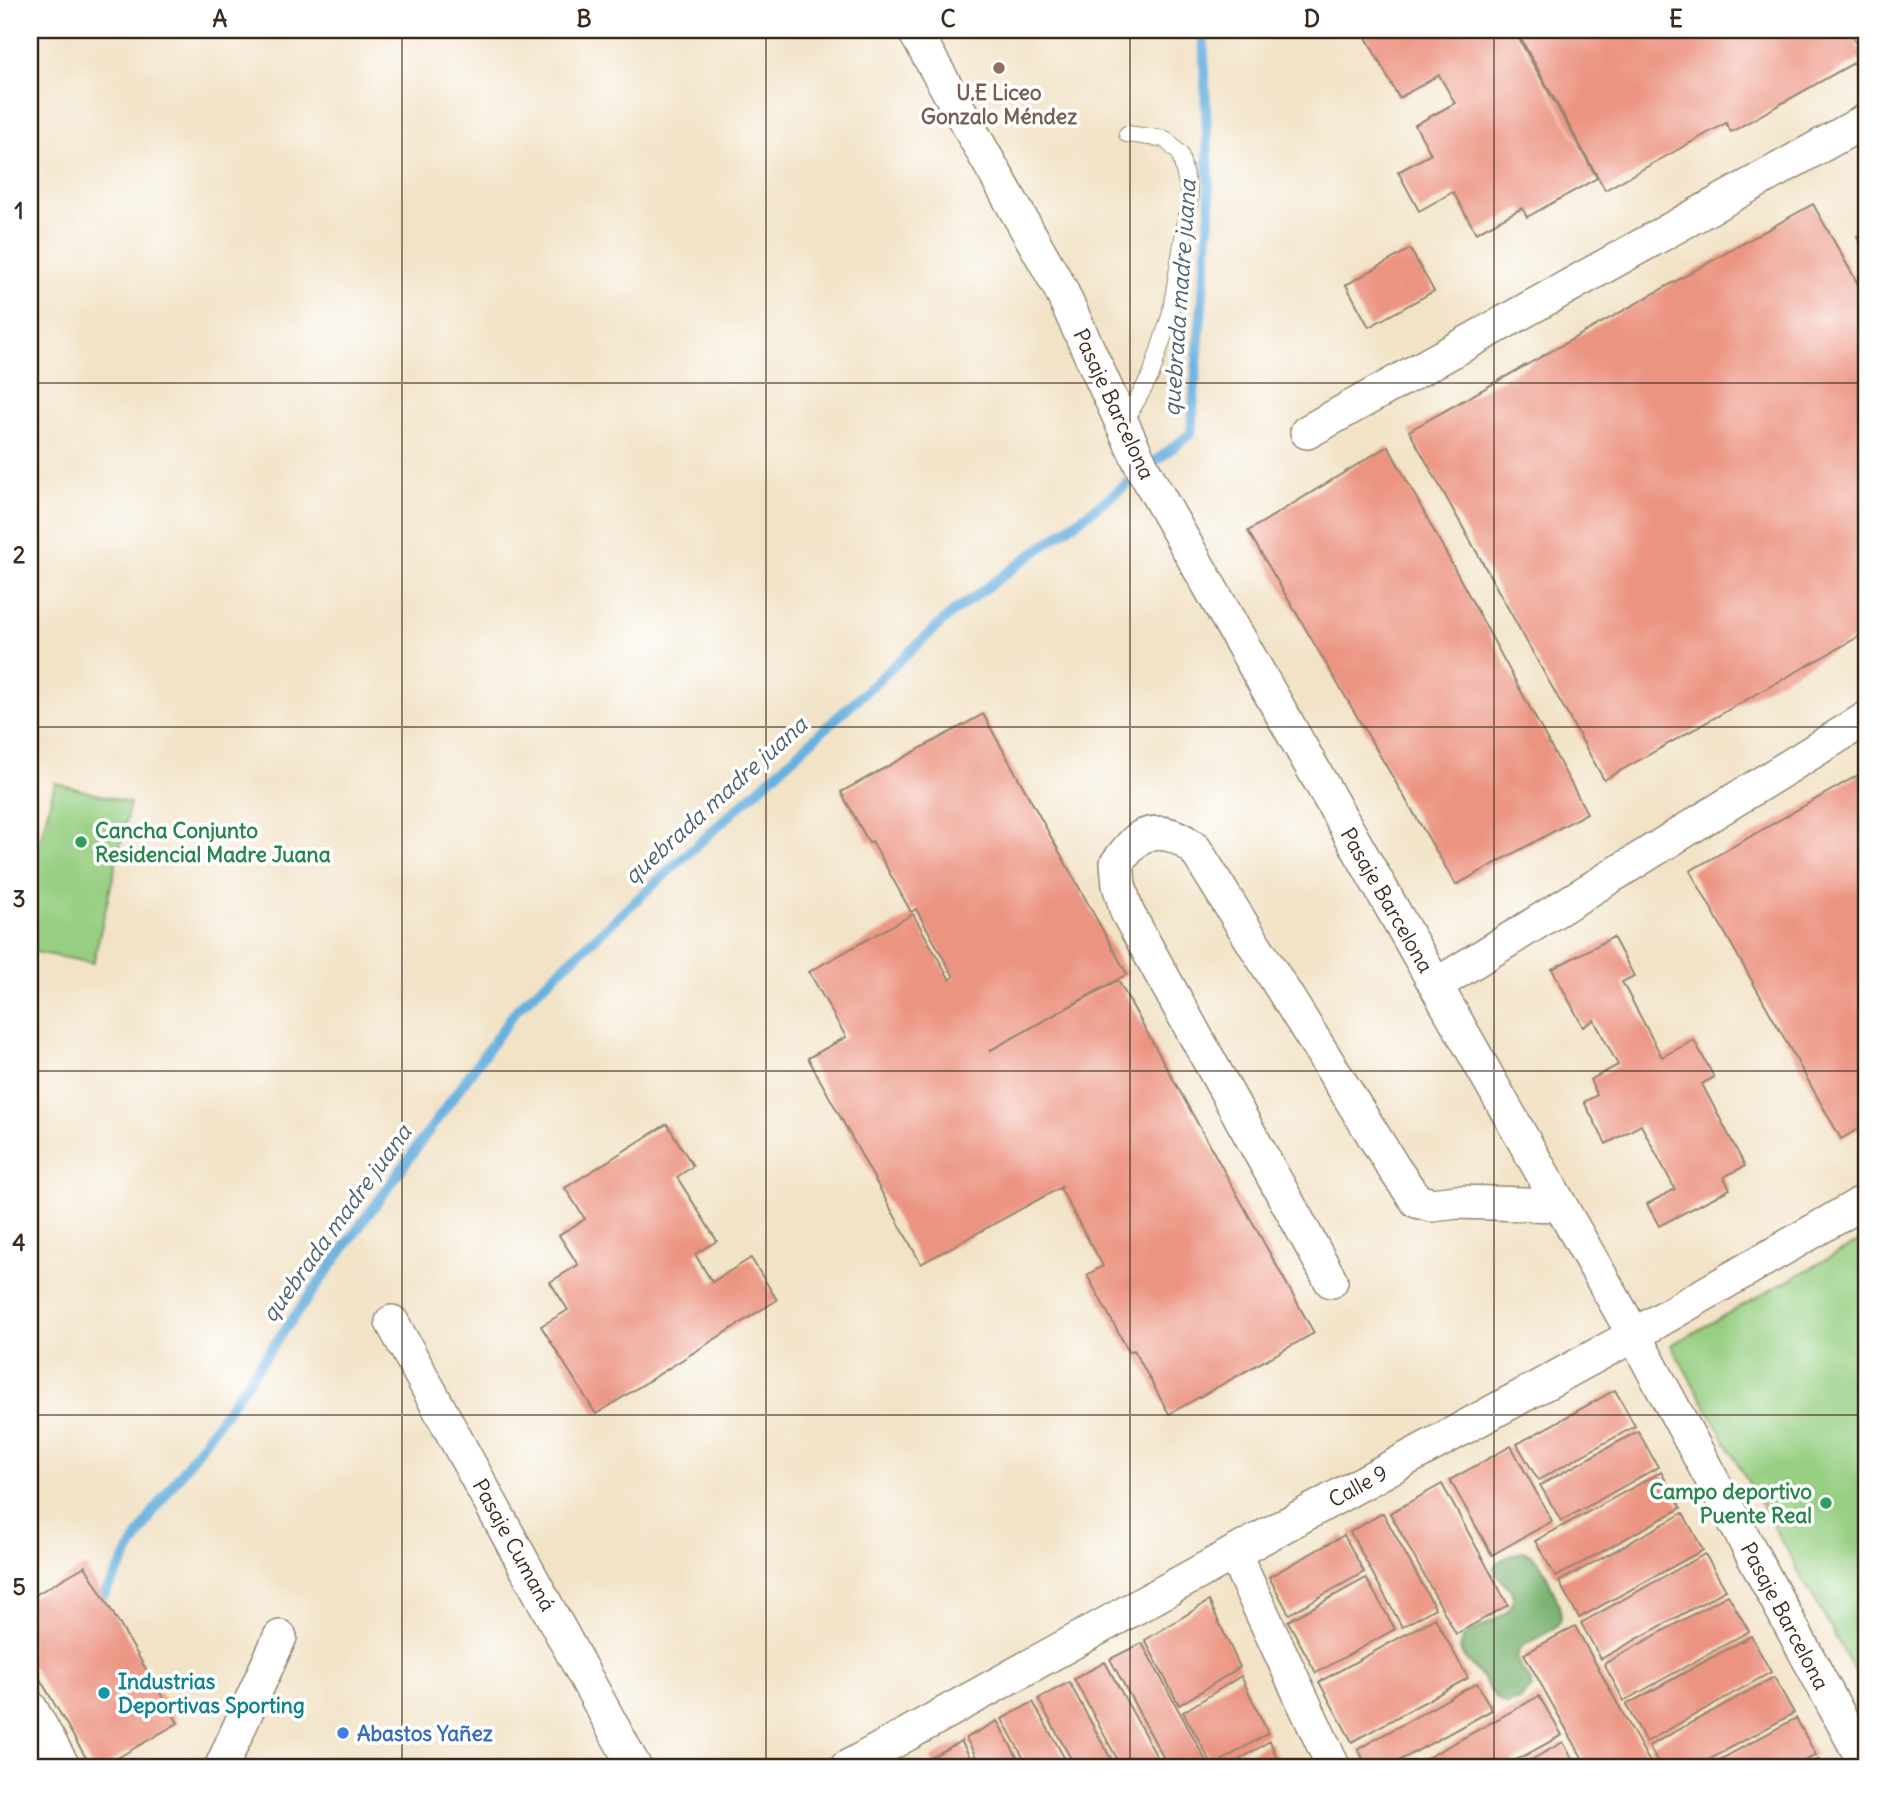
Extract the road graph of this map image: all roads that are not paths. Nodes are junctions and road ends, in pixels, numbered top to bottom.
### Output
1 (914, 30) edge
2 (1867, 120) edge
3 (1127, 134) dead end
4 (1123, 425) junction
5 (1307, 432) dead end
6 (1867, 718) edge
7 (1436, 985) junction
8 (1867, 1200) edge
9 (1560, 1205) junction
10 (1331, 1281) dead end
11 (392, 1322) dead end
12 (1634, 1335) junction
13 (1234, 1553) junction
14 (280, 1637) dead end
15 (30, 1707) edge
16 (1867, 1767) edge
17 (64, 1768) edge
18 (221, 1768) edge
19 (635, 1768) edge
20 (846, 1768) edge
21 (1334, 1768) edge

1 - 4 street, Pasaje Barcelona
2 - 5 street
3 - 4 lane
4 - 7 street, Pasaje Barcelona
6 - 7 street
7 - 9 street, Pasaje Barcelona
8 - 12 street, Calle 9
9 - 10 street
9 - 12 street, Pasaje Barcelona
11 - 19 street, Pasaje Cumaná
12 - 13 street, Calle 9
12 - 16 street, Pasaje Barcelona
13 - 20 street, Calle 9
13 - 21 street
14 - 18 street
15 - 17 street

